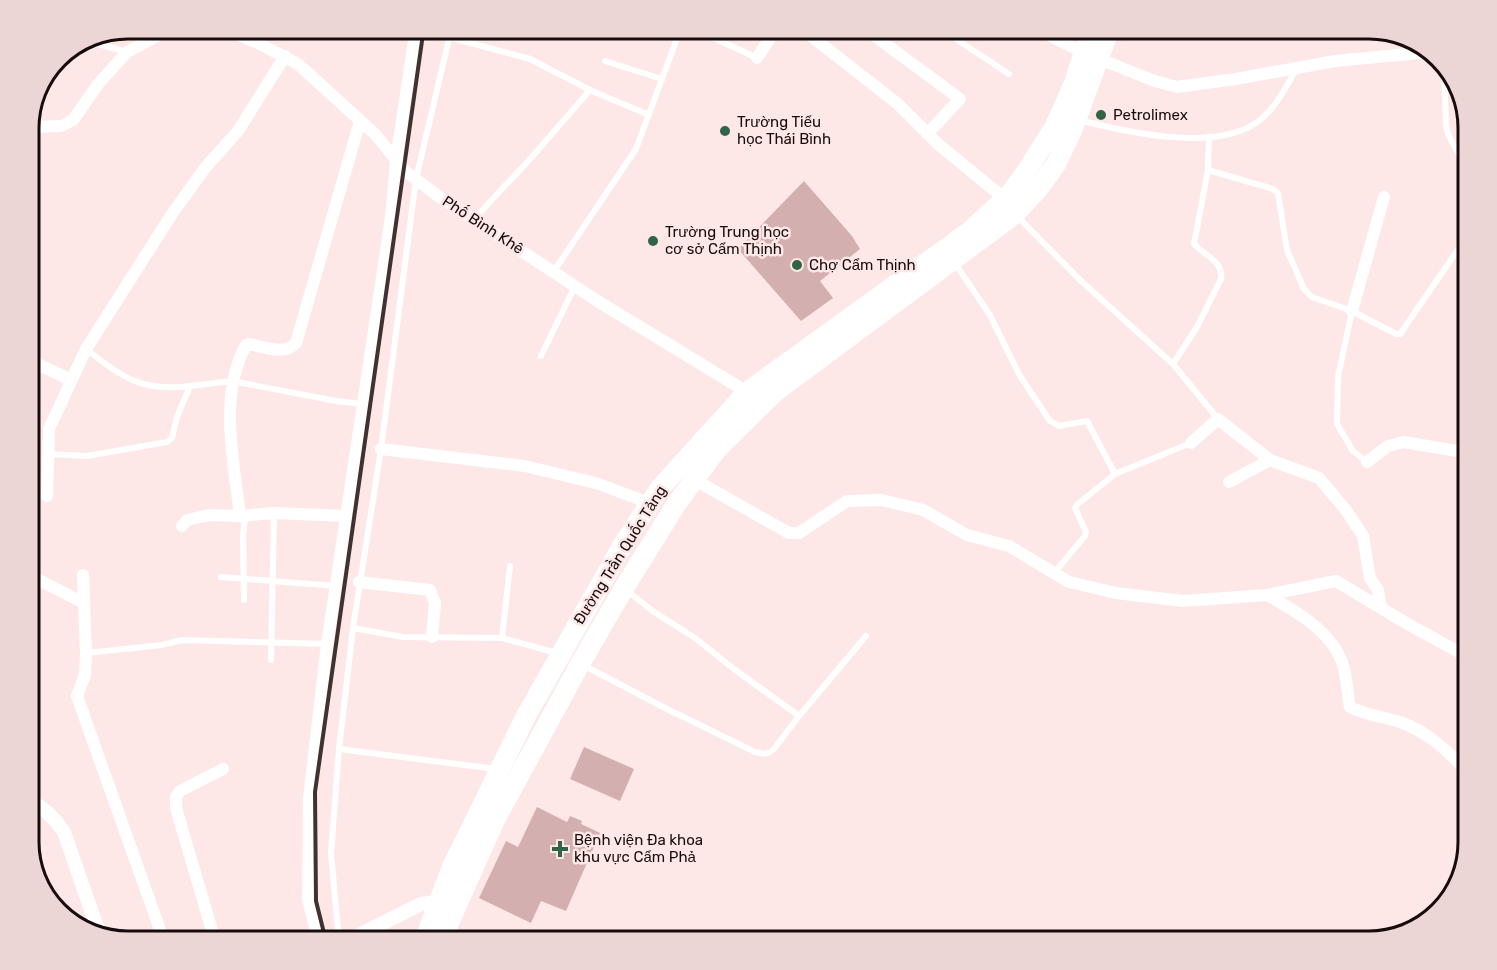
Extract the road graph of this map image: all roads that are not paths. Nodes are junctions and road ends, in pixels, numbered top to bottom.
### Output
1 (151, 39) edge
2 (249, 39) edge
3 (414, 39) edge
4 (450, 39) edge
5 (454, 39) edge
6 (677, 39) edge
7 (716, 39) edge
8 (769, 39) edge
9 (815, 39) edge
10 (879, 39) edge
11 (956, 39) edge
12 (1057, 39) edge
13 (1091, 39) edge
14 (1103, 39) edge
15 (99, 44) edge
16 (127, 52) junction
17 (1417, 53) edge
18 (285, 56) junction
19 (1091, 56) junction
20 (757, 58) joint
21 (605, 61) dead end
22 (1298, 67) junction
23 (1009, 74) dead end
24 (662, 79) junction
25 (1445, 83) edge
26 (590, 90) junction
27 (649, 115) junction
28 (1076, 119) junction
29 (360, 121) junction
30 (39, 127) edge
31 (927, 134) junction
32 (1209, 137) junction
33 (1458, 154) edge
34 (396, 161) junction
35 (1208, 170) junction
36 (416, 179) junction
37 (1384, 197) dead end
38 (1010, 206) junction
39 (474, 219) junction
40 (1457, 253) edge
41 (954, 262) junction
42 (554, 271) junction
43 (576, 286) junction
44 (1352, 311) junction
45 (870, 313) junction
46 (86, 349) junction
47 (542, 356) dead end
48 (1173, 364) junction
49 (39, 365) edge
50 (71, 380) junction
51 (232, 381) junction
52 (190, 386) junction
53 (747, 392) junction
54 (362, 404) junction
55 (1218, 418) junction
56 (1191, 443) joint
57 (381, 449) junction
58 (1458, 451) edge
59 (47, 454) junction
60 (1270, 460) junction
61 (1368, 462) joint
62 (1115, 474) junction
63 (695, 480) junction
64 (1229, 482) dead end
65 (47, 496) dead end
66 (649, 503) junction
67 (274, 513) junction
68 (243, 516) junction
69 (345, 516) junction
70 (182, 526) dead end
71 (510, 566) dead end
72 (1054, 574) junction
73 (83, 575) dead end
74 (222, 577) dead end
75 (244, 579) junction
76 (39, 580) edge
77 (273, 581) junction
78 (359, 582) junction
79 (336, 586) junction
80 (624, 588) junction
81 (1267, 595) junction
82 (244, 600) dead end
83 (84, 603) junction
84 (1381, 607) junction
85 (353, 628) junction
86 (866, 636) dead end
87 (432, 637) junction
88 (502, 638) junction
89 (272, 641) junction
90 (327, 644) junction
91 (1458, 652) edge
92 (86, 653) junction
93 (561, 654) junction
94 (271, 660) dead end
95 (580, 663) junction
96 (799, 716) junction
97 (339, 749) junction
98 (1458, 762) edge
99 (223, 769) dead end
100 (499, 770) junction
101 (39, 806) edge
102 (438, 902) junction
103 (96, 925) edge
104 (160, 931) edge
105 (213, 931) edge
106 (315, 931) edge
107 (338, 931) edge
108 (368, 931) edge
109 (428, 931) edge
110 (446, 931) edge

1 - 16 street
2 - 18 street, Phố Bình Khê
3 - 34 street
4 - 36 lane
5 - 26 lane
6 - 24 lane
7 - 20 lane
8 - 20 street
9 - 31 street
10 - 31 street
11 - 23 lane
12 - 19 street
13 - 19 highway, Đường Trần Quốc Tảng
14 - 19 highway, Đường Trần Quốc Tảng
15 - 16 lane
16 - 30 street
17 - 22 street
18 - 29 street, Phố Bình Khê
18 - 46 street
19 - 22 street
19 - 28 highway, Đường Trần Quốc Tảng
19 - 38 highway, Đường Trần Quốc Tảng
21 - 24 lane
22 - 32 lane
24 - 27 lane
25 - 33 lane
26 - 27 lane
26 - 39 lane
27 - 42 lane
28 - 32 lane
28 - 38 highway, Đường Trần Quốc Tảng
29 - 34 street, Phố Bình Khê
29 - 51 street
31 - 38 street
32 - 35 lane
34 - 36 street, Phố Bình Khê
34 - 54 street
35 - 44 lane
35 - 48 lane
36 - 39 street, Phố Bình Khê
36 - 57 lane
37 - 44 street
38 - 41 highway, Đường Trần Quốc Tảng
38 - 45 highway, Đường Trần Quốc Tảng
38 - 48 lane
39 - 42 street, Phố Bình Khê
40 - 44 lane
41 - 45 highway, Đường Trần Quốc Tảng
41 - 62 lane
42 - 43 street, Phố Bình Khê
43 - 47 lane
43 - 53 street, Phố Bình Khê
44 - 61 lane
45 - 53 highway, Đường Trần Quốc Tảng
45 - 63 highway, Đường Trần Quốc Tảng
46 - 50 street
46 - 52 lane
48 - 55 lane
49 - 50 street
50 - 59 street
51 - 52 lane
51 - 54 lane
51 - 68 street
52 - 59 lane
53 - 66 highway, Đường Trần Quốc Tảng
54 - 69 street
55 - 56 street
55 - 60 street
56 - 62 lane
57 - 66 street
57 - 78 lane
58 - 61 street
59 - 65 street
60 - 64 street
60 - 84 street
62 - 72 lane
63 - 72 street
63 - 80 highway, Đường Trần Quốc Tảng
66 - 93 highway, Đường Trần Quốc Tảng
67 - 68 street
67 - 69 street
67 - 77 lane
68 - 70 street
68 - 75 lane
69 - 79 street
71 - 88 lane
72 - 81 street
73 - 83 street
74 - 75 lane
75 - 77 lane
75 - 82 lane
76 - 83 street
77 - 79 lane
77 - 89 lane
78 - 85 lane
78 - 87 street
79 - 90 street
80 - 95 highway, Đường Trần Quốc Tảng
80 - 96 lane
81 - 84 street
81 - 98 street
83 - 92 street
84 - 91 street
85 - 87 lane
85 - 97 lane
86 - 96 lane
87 - 88 lane
88 - 93 lane
89 - 90 lane
89 - 92 lane
89 - 94 lane
90 - 106 street
92 - 104 street
93 - 95 highway
93 - 100 highway, Đường Trần Quốc Tảng
95 - 96 lane
95 - 110 highway, Đường Trần Quốc Tảng
97 - 100 lane
97 - 107 lane
99 - 105 street
100 - 102 highway, Đường Trần Quốc Tảng
101 - 103 street
102 - 108 street
102 - 109 highway, Đường Trần Quốc Tảng

